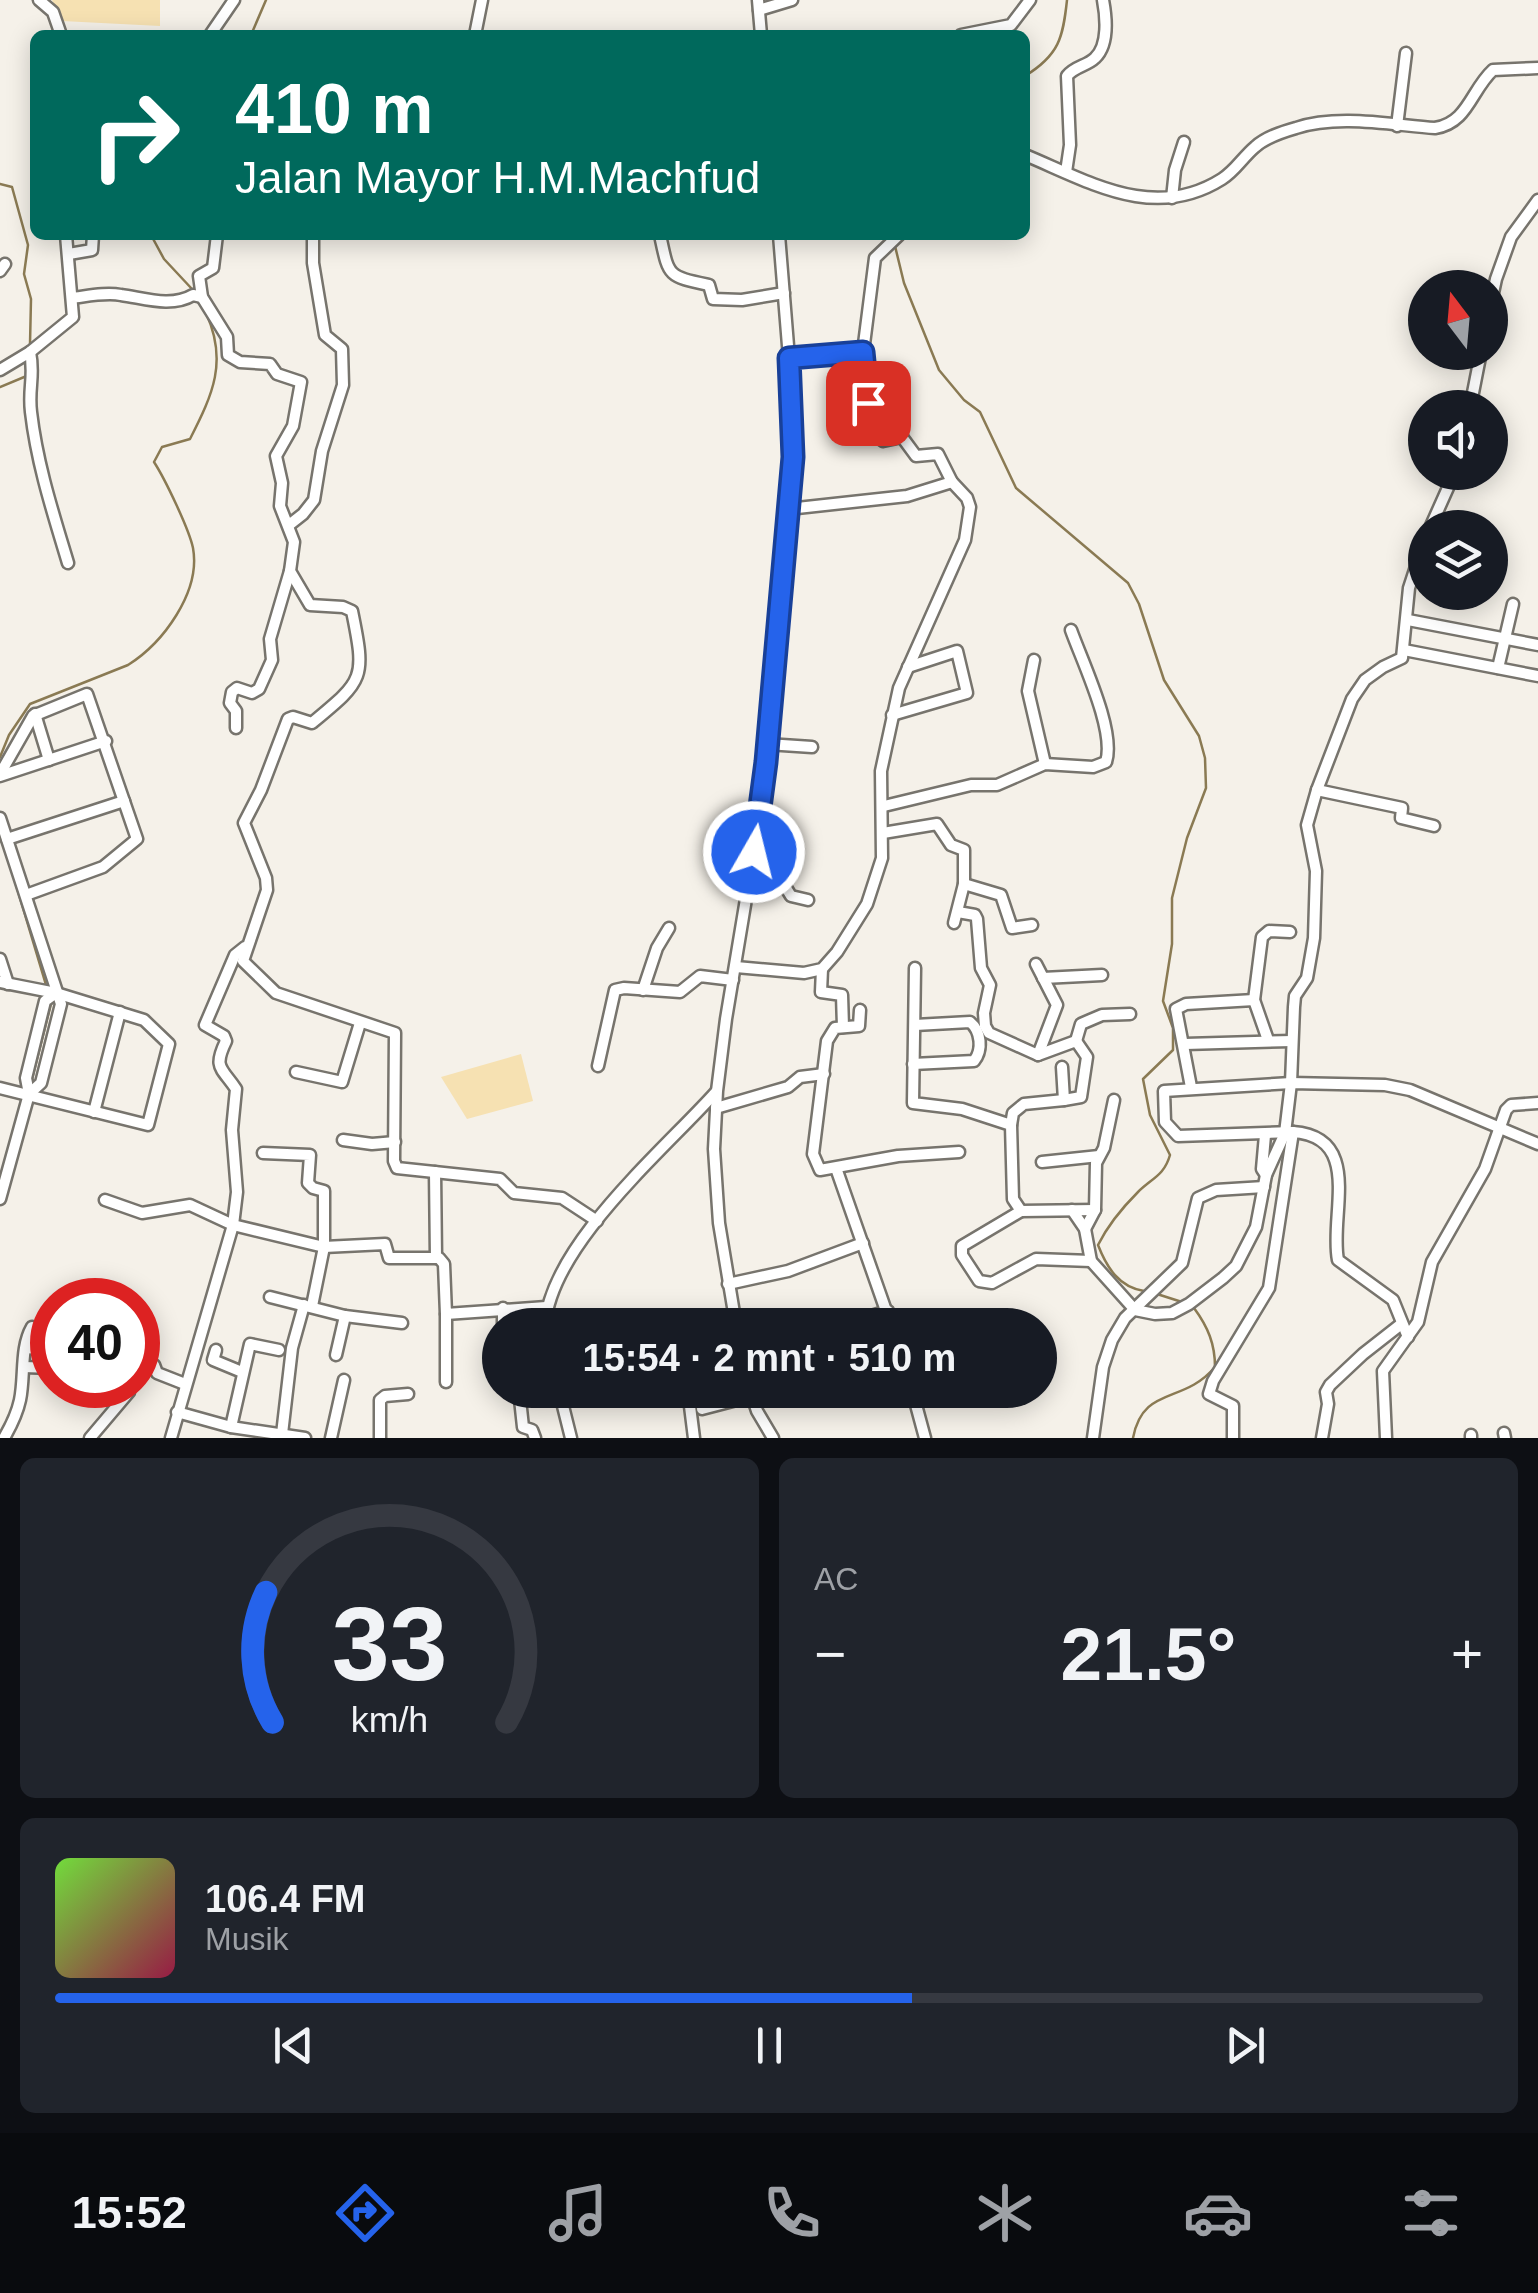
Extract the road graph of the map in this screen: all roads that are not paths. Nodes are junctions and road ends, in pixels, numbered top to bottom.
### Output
1 (40, 0) edge
2 (234, 0) edge
3 (482, 0) edge
4 (792, 0) edge
5 (1030, 0) edge
6 (1103, 0) edge
7 (759, 5) edge
8 (60, 30) edge
9 (213, 30) edge
10 (476, 30) edge
11 (761, 30) edge
12 (988, 30) edge
13 (1406, 53) dead end
14 (1536, 68) edge
15 (1538, 81) edge
16 (1397, 126) junction
17 (1184, 142) dead end
18 (1030, 157) edge
19 (1066, 172) junction
20 (1172, 198) junction
21 (1538, 200) edge
22 (67, 240) edge
23 (93, 240) edge
24 (217, 240) edge
25 (313, 240) edge
26 (661, 240) edge
27 (779, 240) edge
28 (894, 240) edge
29 (69, 254) junction
30 (1499, 270) edge
31 (784, 293) junction
32 (202, 296) junction
33 (72, 298) junction
34 (30, 352) junction
35 (863, 352) junction
36 (789, 358) junction
37 (0, 370) edge
38 (898, 415) dead end
39 (902, 437) junction
40 (952, 482) junction
41 (788, 509) junction
42 (289, 525) junction
43 (68, 563) dead end
44 (290, 571) junction
45 (1513, 604) dead end
46 (1408, 610) edge
47 (1408, 620) junction
48 (1071, 630) dead end
49 (1504, 640) junction
50 (1538, 645) edge
51 (1404, 650) junction
52 (1034, 660) dead end
53 (908, 667) junction
54 (1498, 668) junction
55 (1538, 676) edge
56 (35, 714) junction
57 (892, 716) junction
58 (236, 728) dead end
59 (106, 741) junction
60 (767, 744) junction
61 (812, 746) dead end
62 (49, 760) junction
63 (1045, 764) junction
64 (0, 776) edge
65 (1318, 790) junction
66 (124, 800) junction
67 (884, 806) junction
68 (0, 818) edge
69 (1434, 826) dead end
70 (882, 833) junction
71 (7, 839) junction
72 (749, 884) junction
73 (964, 884) junction
74 (26, 894) junction
75 (808, 900) dead end
76 (1032, 926) dead end
77 (670, 928) dead end
78 (1290, 932) dead end
79 (246, 946) junction
80 (0, 959) edge
81 (1036, 964) dead end
82 (736, 967) junction
83 (915, 968) dead end
84 (822, 970) junction
85 (1102, 975) dead end
86 (1043, 978) junction
87 (733, 980) junction
88 (4, 983) edge
89 (643, 990) junction
90 (56, 993) junction
91 (1254, 1000) junction
92 (860, 1010) dead end
93 (120, 1012) junction
94 (1130, 1014) dead end
95 (360, 1022) junction
96 (915, 1025) junction
97 (843, 1026) junction
98 (1268, 1040) junction
99 (1076, 1041) junction
100 (1292, 1041) junction
101 (1185, 1044) junction
102 (1038, 1055) junction
103 (913, 1064) junction
104 (598, 1066) dead end
105 (1062, 1068) dead end
106 (296, 1072) dead end
107 (824, 1074) junction
108 (1291, 1083) junction
109 (1191, 1087) junction
110 (0, 1088) edge
111 (716, 1091) junction
112 (29, 1094) junction
113 (1064, 1100) junction
114 (1114, 1100) dead end
115 (1538, 1103) edge
116 (716, 1108) junction
117 (94, 1112) junction
118 (690, 1122) junction
119 (1011, 1125) junction
120 (715, 1128) junction
121 (1498, 1129) junction
122 (1289, 1133) junction
123 (1265, 1135) junction
124 (343, 1140) dead end
125 (394, 1142) junction
126 (1538, 1144) edge
127 (959, 1152) dead end
128 (263, 1153) dead end
129 (1100, 1156) junction
130 (1042, 1162) dead end
131 (836, 1168) junction
132 (436, 1172) junction
133 (1266, 1174) junction
134 (1264, 1187) junction
135 (0, 1198) edge
136 (105, 1200) dead end
137 (1014, 1200) junction
138 (1072, 1210) junction
139 (1095, 1210) junction
140 (1021, 1212) junction
141 (596, 1222) junction
142 (233, 1225) junction
143 (992, 1226) junction
144 (1086, 1229) junction
145 (863, 1243) junction
146 (324, 1247) junction
147 (436, 1258) junction
148 (1091, 1261) junction
149 (728, 1284) junction
150 (270, 1296) dead end
151 (308, 1305) junction
152 (546, 1307) joint
153 (502, 1308) edge
154 (733, 1308) edge
155 (887, 1308) edge
156 (482, 1310) edge
157 (1134, 1310) junction
158 (446, 1314) junction
159 (345, 1316) junction
160 (402, 1323) dead end
161 (1400, 1325) junction
162 (30, 1334) edge
163 (1408, 1337) junction
164 (26, 1348) junction
165 (30, 1348) edge
166 (279, 1350) dead end
167 (336, 1356) dead end
168 (212, 1360) dead end
169 (24, 1366) junction
170 (30, 1366) edge
171 (242, 1372) junction
172 (160, 1374) edge
173 (344, 1380) dead end
174 (446, 1382) dead end
175 (185, 1384) junction
176 (408, 1394) dead end
177 (115, 1408) edge
178 (520, 1408) edge
179 (564, 1408) edge
180 (690, 1408) edge
181 (708, 1408) edge
182 (758, 1408) edge
183 (916, 1408) edge
184 (702, 1410) dead end
185 (178, 1412) junction
186 (231, 1427) junction
187 (248, 1433) edge
188 (282, 1434) junction
189 (4, 1438) edge
190 (90, 1438) edge
191 (171, 1438) edge
192 (305, 1438) edge
193 (331, 1438) edge
194 (380, 1438) edge
195 (535, 1438) edge
196 (571, 1438) edge
197 (694, 1438) edge
198 (773, 1438) edge
199 (924, 1438) edge
200 (1093, 1438) edge
201 (1233, 1438) edge
202 (1322, 1438) edge
203 (1386, 1438) edge

1 - 8 street
2 - 9 street
3 - 10 street
4 - 7 street
5 - 12 street
6 - 19 street
7 - 11 street
13 - 16 street
14 - 15 street
14 - 16 street
16 - 20 street
17 - 20 street
18 - 19 street
19 - 20 street
21 - 30 street
22 - 29 street
23 - 29 street
24 - 32 street
25 - 42 street
26 - 31 street
27 - 31 street
28 - 35 street
29 - 33 street
31 - 36 street
32 - 33 street
32 - 42 street
33 - 34 street
34 - 37 street
34 - 43 street
35 - 36 street
35 - 39 street
36 - 41 street
38 - 39 street
39 - 40 street
40 - 41 street
40 - 53 street
41 - 60 street
42 - 44 street
44 - 58 street
44 - 79 street
45 - 49 street
46 - 47 street
47 - 49 street
47 - 51 street
48 - 63 street
49 - 50 street
49 - 54 street
51 - 54 street
51 - 65 street
52 - 63 street
53 - 57 street
53 - 57 street
54 - 55 street
56 - 59 street
56 - 62 street
56 - 64 street
57 - 67 street
59 - 62 street
59 - 66 street
60 - 61 street
60 - 72 street
62 - 64 street
63 - 67 street
65 - 69 street
65 - 100 street
66 - 71 street
66 - 74 street
67 - 70 street
68 - 71 street
70 - 73 street
70 - 84 street
71 - 74 street
72 - 75 street
72 - 82 street
73 - 76 street
73 - 102 street
74 - 90 street
77 - 89 street
78 - 91 street
79 - 95 street
79 - 142 street
80 - 88 street
81 - 86 street
82 - 84 street
82 - 87 street
83 - 96 street
84 - 97 street
85 - 86 street
86 - 102 street
87 - 89 street
87 - 111 street
88 - 90 street
89 - 104 street
90 - 93 street
90 - 112 street
91 - 98 street
91 - 101 street
92 - 97 street
93 - 117 street
93 - 117 street
94 - 99 street
95 - 106 street
95 - 125 street
96 - 103 street
96 - 103 street
97 - 107 street
98 - 100 street
98 - 101 street
99 - 102 street
99 - 113 street
100 - 108 street
101 - 109 street
103 - 119 street
105 - 113 street
107 - 116 street
107 - 131 street
108 - 109 street
108 - 121 street
108 - 122 street
109 - 123 street
110 - 112 street
111 - 116 street
111 - 118 street
112 - 117 street
112 - 135 street
113 - 119 street
114 - 129 street
115 - 121 street
116 - 120 street
118 - 120 street
118 - 141 street
119 - 137 street
120 - 149 street
121 - 126 street
121 - 163 street
122 - 123 street
122 - 133 street
122 - 161 street
122 - 201 street
123 - 133 street
124 - 125 street
125 - 132 street
127 - 131 street
128 - 146 street
129 - 130 street
129 - 139 street
131 - 145 street
132 - 141 street
132 - 147 street
133 - 134 street
134 - 157 street
134 - 157 street
136 - 142 street
137 - 140 street
137 - 143 street
138 - 139 street
138 - 140 street
138 - 144 street
139 - 144 street
140 - 143 street
141 - 152 street
142 - 146 street
142 - 175 street
143 - 148 street
144 - 148 street
145 - 149 street
145 - 155 street
146 - 147 street
146 - 151 street
147 - 158 street
148 - 157 street
149 - 154 street
150 - 151 street
151 - 159 street
151 - 188 street
152 - 153 street
156 - 158 street
157 - 200 street
158 - 174 street
159 - 160 street
159 - 167 street
161 - 163 street
161 - 202 street
162 - 164 street
163 - 203 street
164 - 165 street
164 - 169 street
166 - 171 street
168 - 171 street
169 - 170 street
169 - 189 street
171 - 186 street
172 - 175 street
173 - 193 street
175 - 185 street
176 - 194 street
177 - 190 street
178 - 195 street
179 - 196 street
180 - 197 street
181 - 184 street
182 - 198 street
183 - 199 street
185 - 186 street
185 - 191 street
186 - 187 street
187 - 188 street
188 - 192 street

